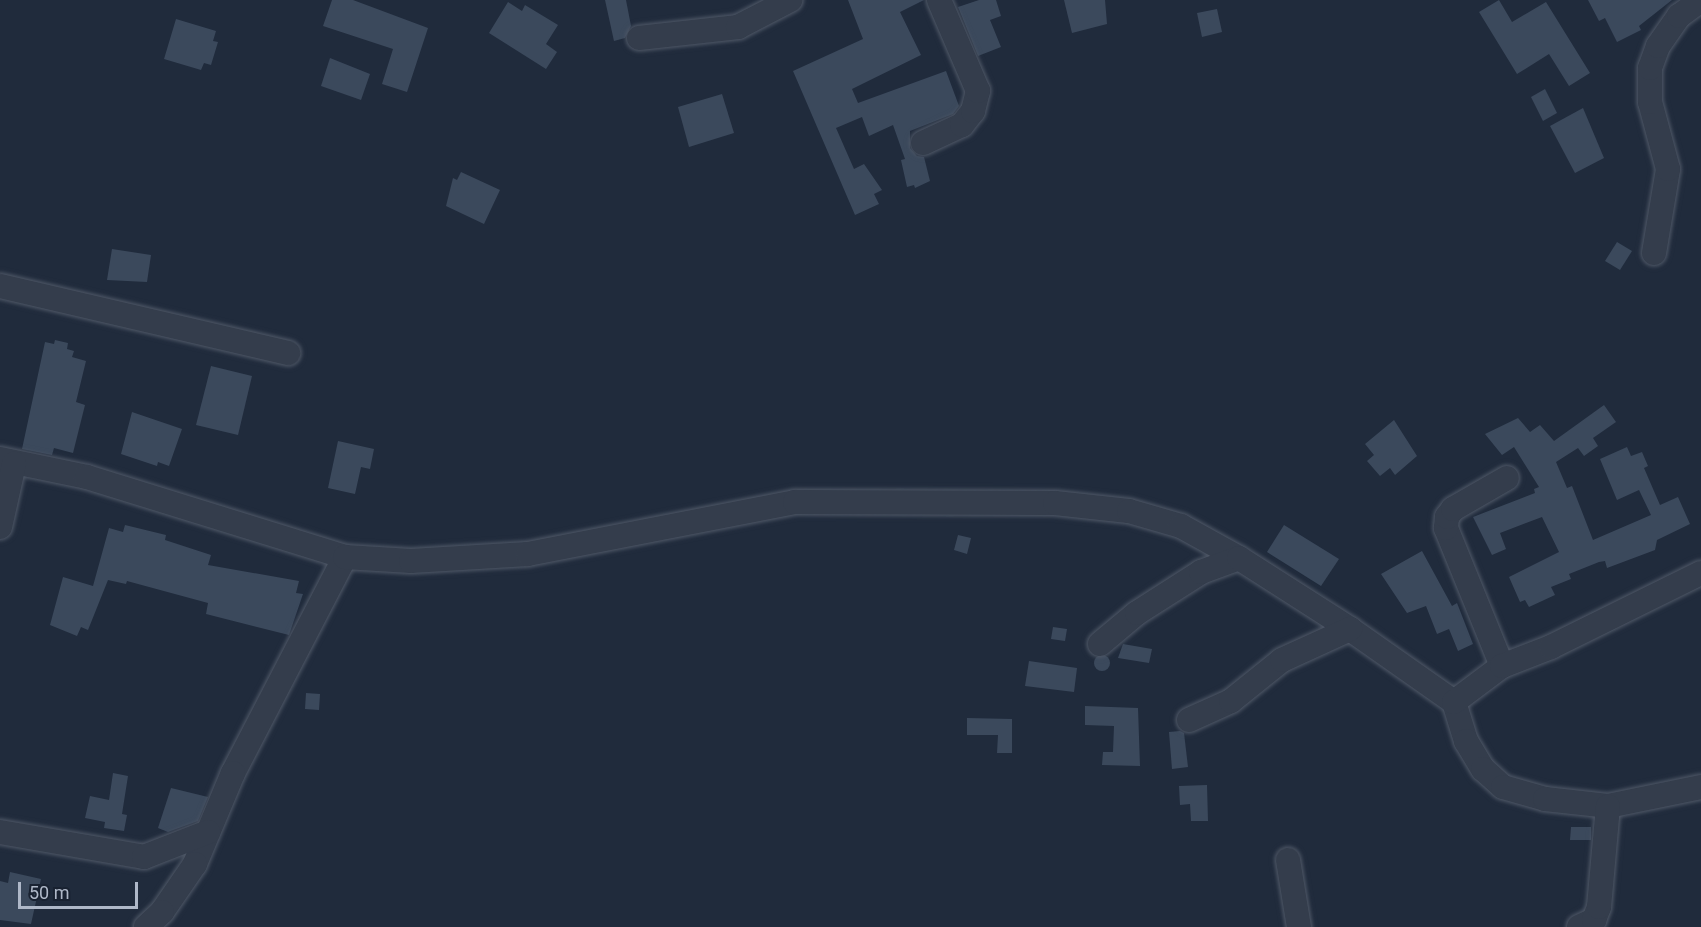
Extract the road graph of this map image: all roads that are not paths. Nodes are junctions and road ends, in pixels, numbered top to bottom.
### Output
1 (790, 0) edge
2 (939, 0) edge
3 (1701, 0) edge
4 (1681, 8) edge
5 (639, 39) dead end
6 (923, 143) dead end
7 (1654, 253) dead end
8 (0, 286) edge
9 (288, 353) dead end
10 (7, 462) edge
11 (1507, 477) dead end
12 (0, 527) edge
13 (345, 557) junction
14 (1239, 558) junction
15 (1701, 573) edge
16 (1350, 629) junction
17 (1100, 644) dead end
18 (1502, 666) junction
19 (1454, 702) junction
20 (1189, 720) dead end
21 (1701, 787) edge
22 (1608, 806) junction
23 (0, 832) edge
24 (208, 832) junction
25 (1288, 860) dead end
26 (146, 927) edge
27 (1299, 927) edge
28 (1579, 927) edge

1 - 5 street
2 - 6 street
3 - 4 street
4 - 7 street
8 - 9 street
10 - 12 street
10 - 13 street
11 - 18 street
13 - 14 street
13 - 24 street
14 - 16 street
14 - 17 street
15 - 18 street
16 - 19 street
16 - 20 street
18 - 19 street
19 - 22 street
21 - 22 street
22 - 28 street
23 - 24 street
24 - 26 street
25 - 27 street

